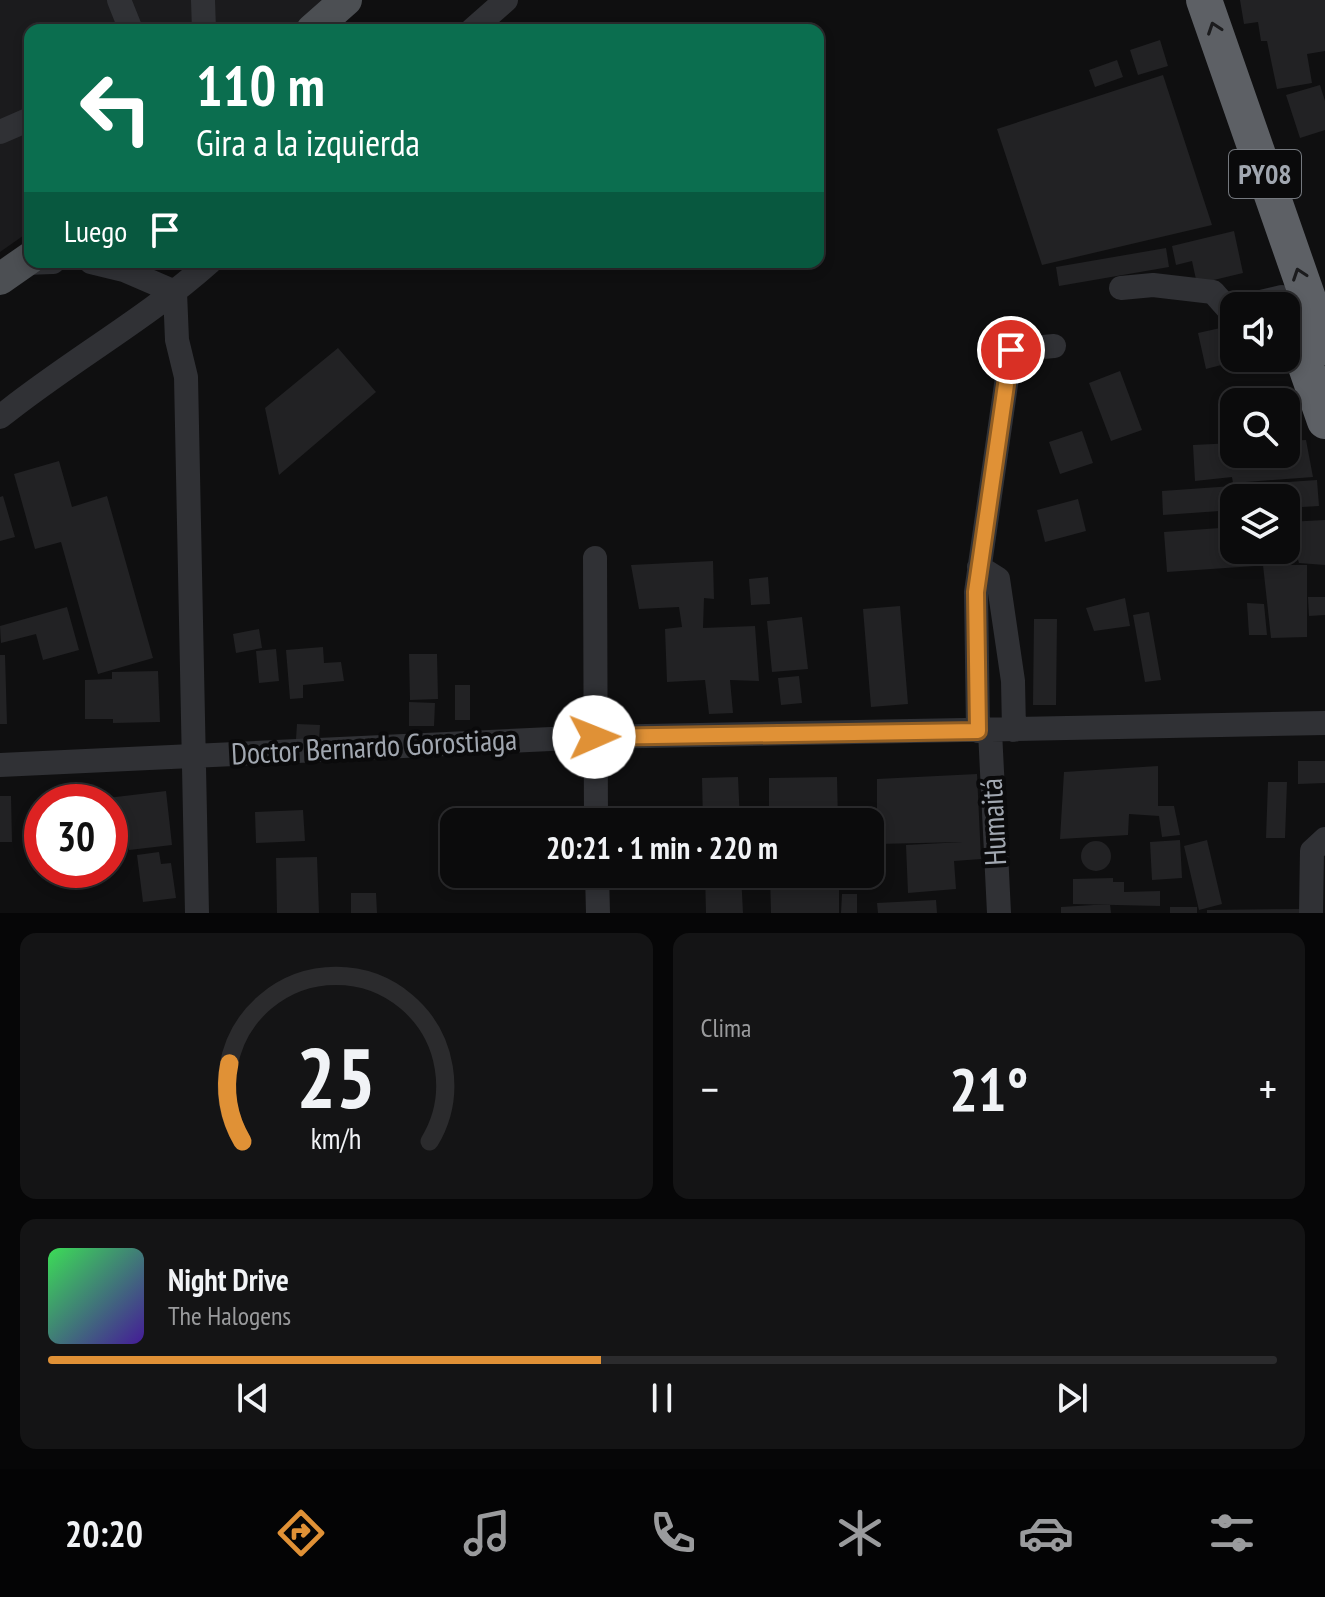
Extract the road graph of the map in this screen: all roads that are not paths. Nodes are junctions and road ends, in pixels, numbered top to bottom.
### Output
1 (119, 0) edge
2 (203, 0) edge
3 (346, 0) edge
4 (506, 0) edge
5 (1178, 0) edge
6 (1204, 0) edge
7 (129, 24) edge
8 (204, 24) edge
9 (318, 24) edge
10 (479, 24) edge
11 (24, 122) edge
12 (0, 132) edge
13 (116, 268) edge
14 (203, 268) edge
15 (1121, 288) dead end
16 (175, 292) junction
17 (1280, 292) edge
18 (1220, 300) edge
19 (1300, 329) edge
20 (1054, 346) dead end
21 (1319, 358) edge
22 (0, 417) edge
23 (1325, 421) edge
24 (595, 558) dead end
25 (979, 567) junction
26 (1325, 723) edge
27 (994, 731) junction
28 (594, 737) junction
29 (195, 754) junction
30 (0, 765) edge
31 (596, 808) edge
32 (1325, 839) edge
33 (597, 888) edge
34 (197, 913) edge
35 (598, 913) edge
36 (999, 913) edge
37 (1311, 913) edge

1 - 7 street
2 - 8 street
3 - 9 main road
4 - 10 street
5 - 17 highway, PY08
21 -> 6 highway, PY08
11 - 12 street
13 - 16 street
14 - 16 street
15 - 18 street
16 - 22 street
16 - 29 street
19 - 21 highway, PY08
20 - 25 street
21 - 23 highway, PY08
24 - 28 street
25 - 27 street
25 - 27 street
26 - 27 street, Doctor Bernardo Gorostiaga
27 - 28 street, Doctor Bernardo Gorostiaga
27 - 36 street, Humaitá
28 - 29 street, Doctor Bernardo Gorostiaga
28 - 31 street
29 - 30 street, Doctor Bernardo Gorostiaga
29 - 34 street
32 - 37 street
33 - 35 street

